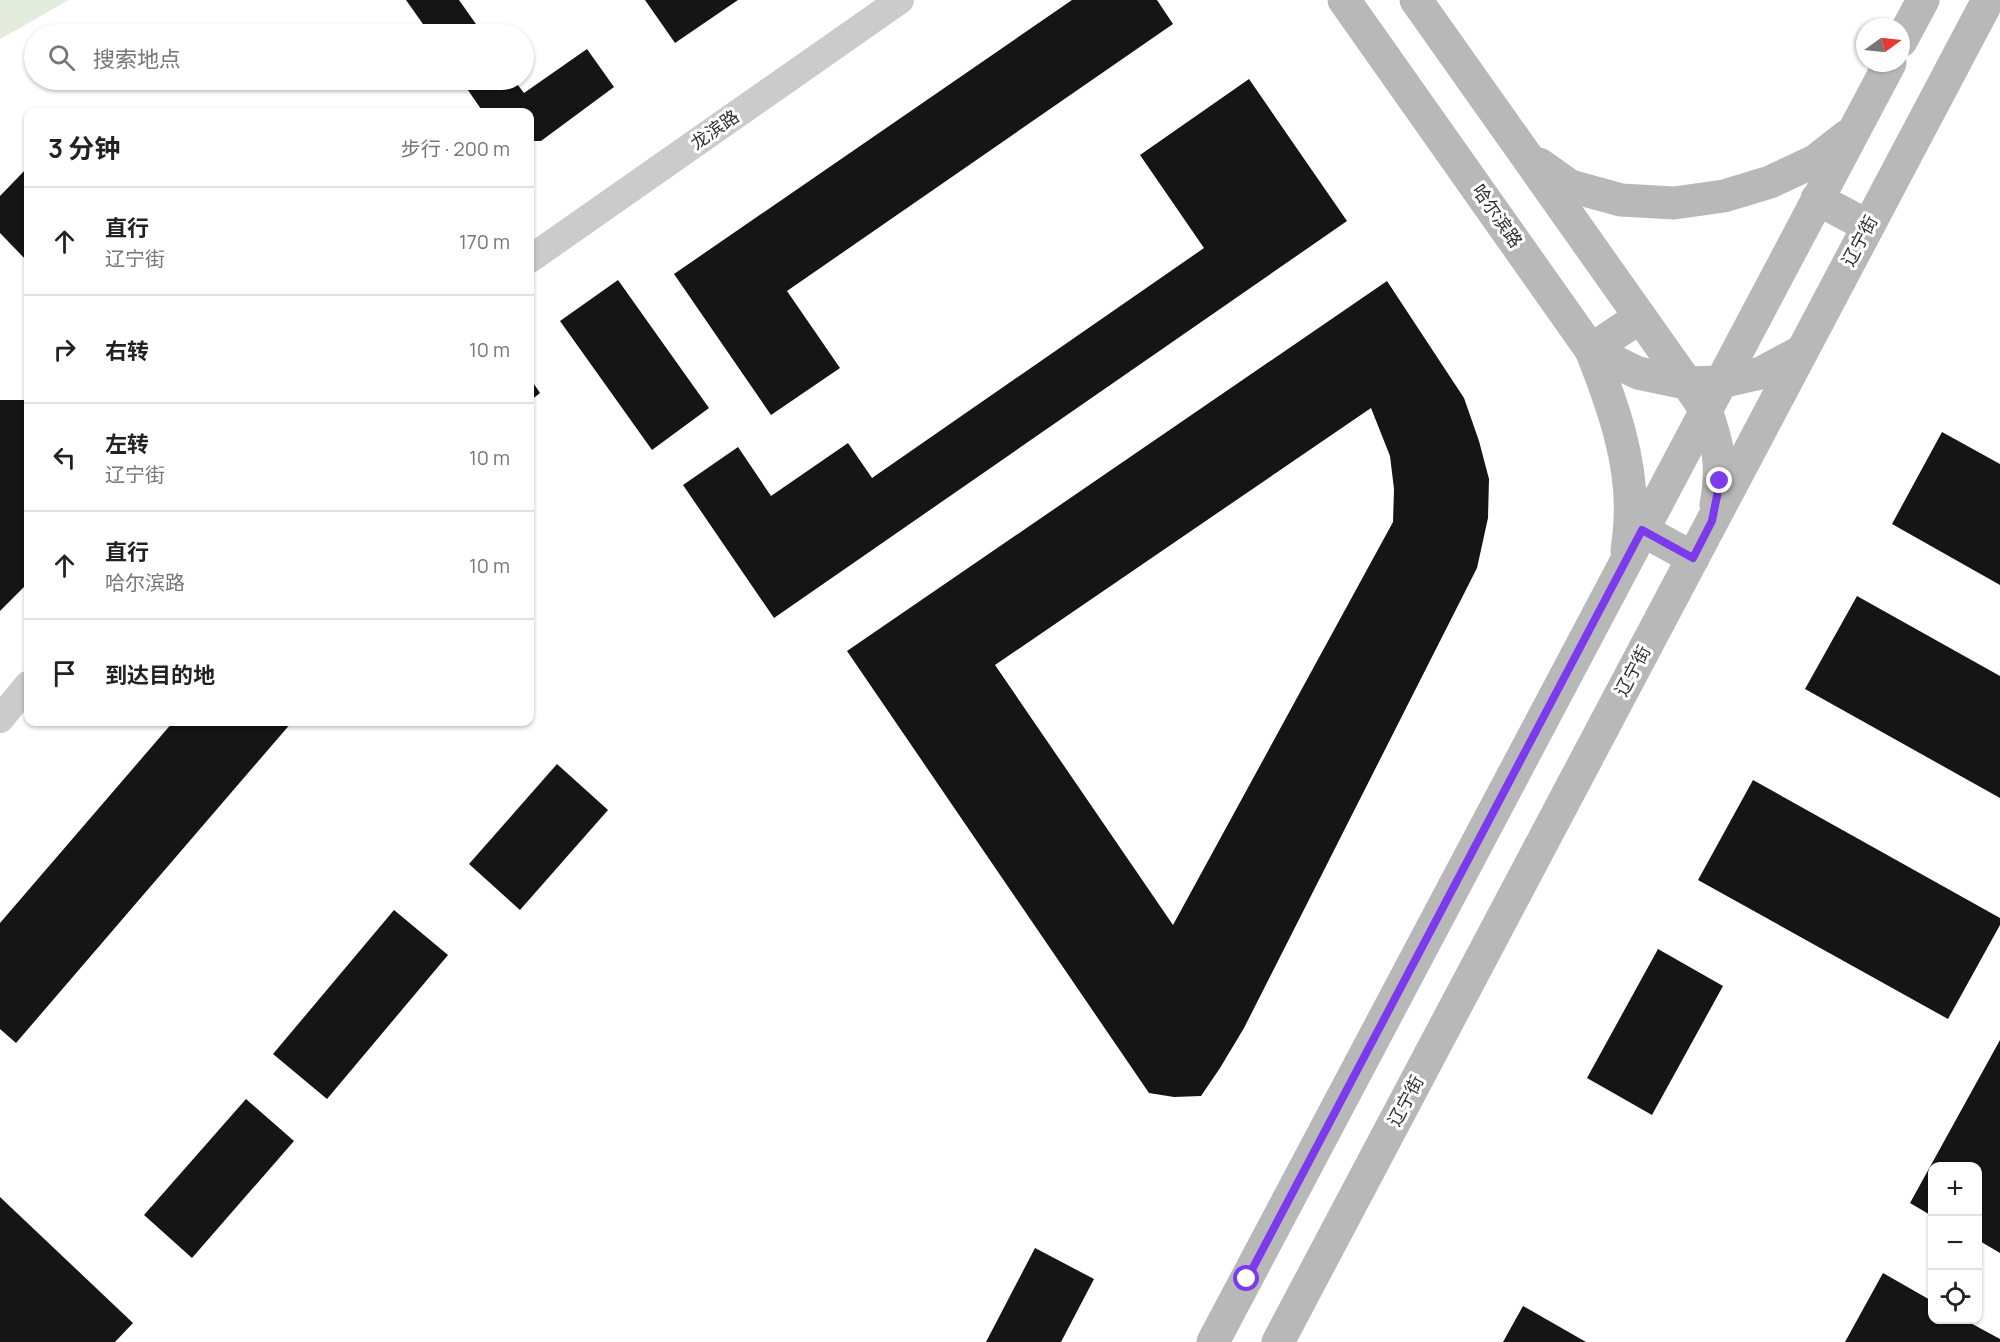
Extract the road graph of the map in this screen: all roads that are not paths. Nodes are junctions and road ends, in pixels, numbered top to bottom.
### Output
1 (900, 0) edge
2 (1344, 0) edge
3 (1416, 0) edge
4 (1923, 0) edge
5 (1988, 0) edge
6 (1910, 24) edge
7 (1885, 72) edge
8 (1854, 131) junction
9 (1525, 154) junction
10 (1818, 199) junction
11 (1868, 226) junction
12 (534, 257) edge
13 (1640, 317) junction
14 (1591, 350) junction
15 (1802, 351) junction
16 (1686, 382) junction
17 (1714, 396) junction
18 (1712, 521) junction
19 (1642, 530) junction
20 (1693, 558) junction
21 (1626, 562) junction
22 (24, 690) edge
23 (0, 719) edge
24 (1213, 1342) edge
25 (1278, 1342) edge

1 - 12 street, 龙滨路
2 - 14 street, 哈尔滨路
3 - 9 street
4 - 6 street
5 - 11 street, 辽宁街
7 - 8 street
8 - 9 street
8 - 10 street
9 - 13 street
10 - 11 street
10 - 17 street
11 - 15 street, 辽宁街
13 - 14 street
13 - 16 street
14 - 16 street, 哈尔滨路
14 - 21 street
15 - 17 street
15 - 18 street, 辽宁街
16 - 17 street
17 - 18 street
17 - 19 street
18 - 20 street, 辽宁街
19 - 20 street
19 - 21 street
20 - 25 street, 辽宁街
21 - 24 street
22 - 23 street

